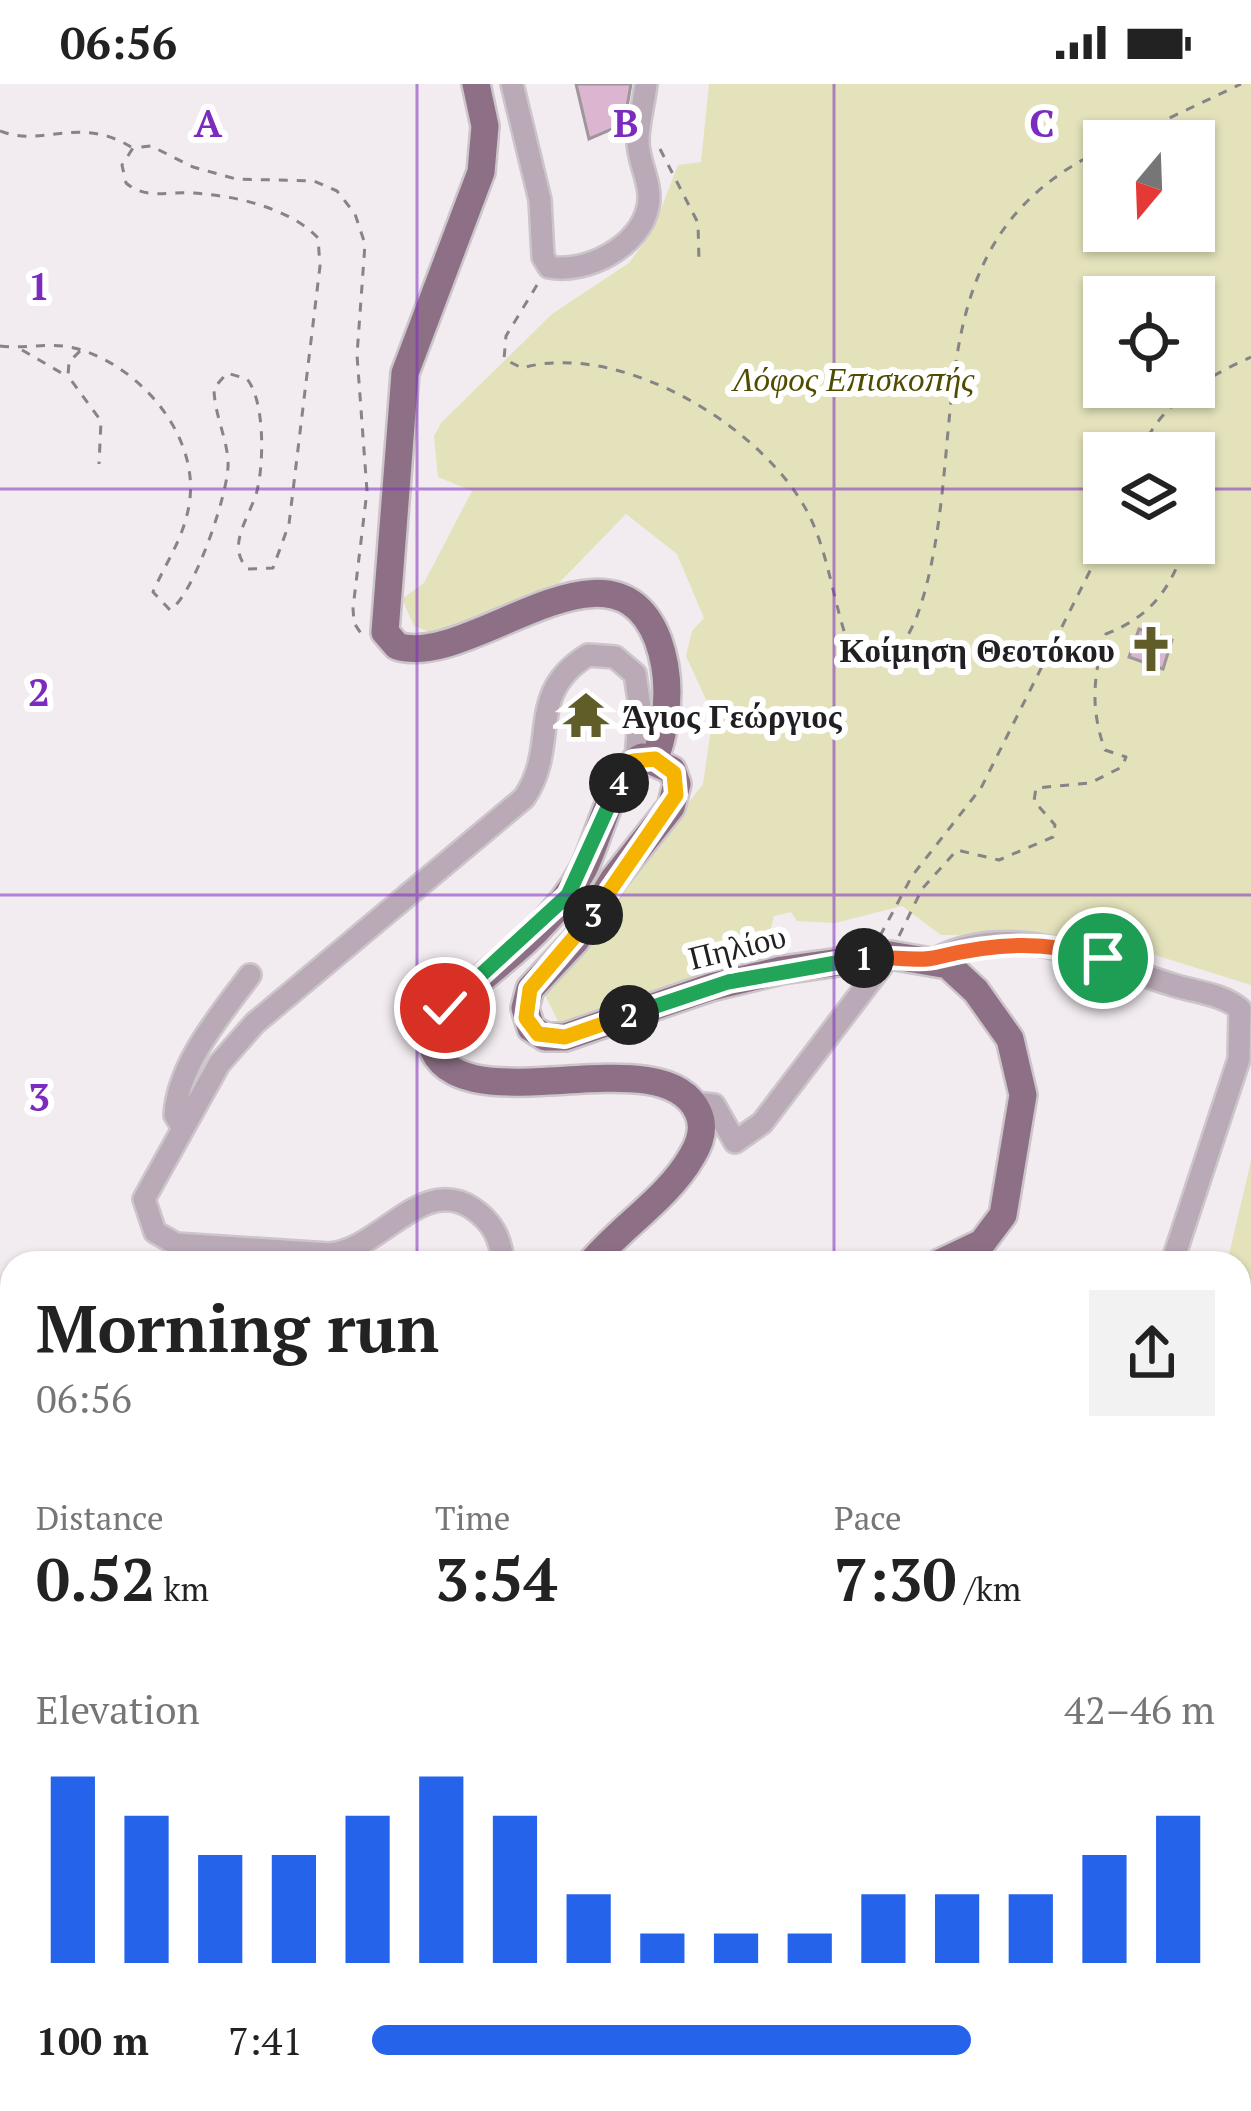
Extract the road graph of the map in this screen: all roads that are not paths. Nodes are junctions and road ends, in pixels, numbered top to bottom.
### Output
1 (476, 84) edge
2 (512, 84) edge
3 (646, 84) edge
4 (637, 767) junction
5 (881, 956) junction
6 (935, 959) junction
7 (250, 975) dead end
8 (693, 1103) junction
9 (183, 1128) junction
10 (244, 1251) edge
11 (348, 1251) edge
12 (500, 1251) edge
13 (603, 1251) edge
14 (965, 1251) edge
15 (1176, 1251) edge

1 - 4 main road
2 - 3 street
4 - 5 main road, Πηλίου
4 - 8 main road
4 - 9 street
5 - 6 main road, Πηλίου
5 - 8 street
6 - 14 main road
6 - 15 street
7 - 9 street
8 - 13 main road
9 - 10 street
11 - 12 street

